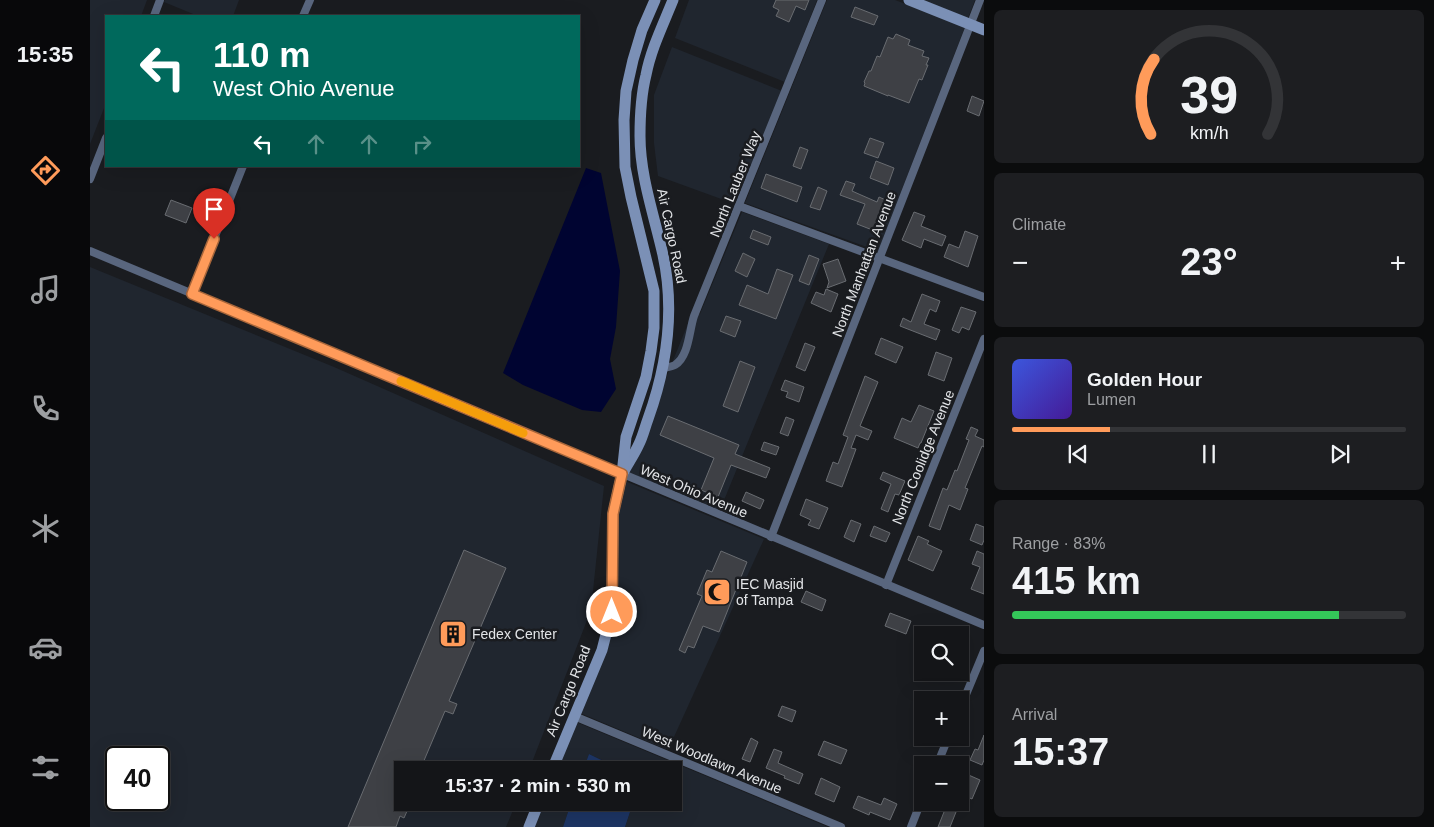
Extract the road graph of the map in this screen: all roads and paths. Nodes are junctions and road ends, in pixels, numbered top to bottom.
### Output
1 (160, 0) edge
2 (310, 0) edge
3 (654, 0) edge
4 (673, 0) edge
5 (822, 0) edge
6 (909, 0) edge
7 (980, 0) edge
8 (154, 15) edge
9 (303, 15) edge
10 (970, 24) junction
11 (984, 30) edge
12 (105, 141) edge
13 (243, 167) edge
14 (90, 179) edge
15 (739, 206) junction
16 (90, 251) edge
17 (880, 257) junction
18 (192, 294) junction
19 (984, 297) edge
20 (984, 339) edge
21 (663, 368) junction
22 (622, 474) junction
23 (771, 537) junction
24 (886, 585) junction
25 (984, 625) edge
26 (984, 651) edge
27 (967, 691) edge
28 (574, 716) junction
29 (556, 761) edge
30 (535, 811) edge
31 (917, 811) edge
32 (529, 827) edge
33 (840, 827) edge
34 (911, 827) edge

1 - 8 street
2 - 9 street
3 - 22 street, Air Cargo Road
4 - 21 street, Air Cargo Road
5 - 15 street, North Lauber Way
6 - 10 street
7 - 10 street, North Manhattan Avenue
10 - 11 street
10 - 17 street, North Manhattan Avenue
12 - 14 street
13 - 18 street
15 - 17 street
15 - 21 street, North Lauber Way
16 - 18 street, West Ohio Avenue
17 - 19 street
17 - 23 street, North Manhattan Avenue
18 - 22 street, West Ohio Avenue
20 - 24 street, North Coolidge Avenue
21 - 22 street, Air Cargo Road
22 - 23 street, West Ohio Avenue
22 - 28 street, Air Cargo Road
23 - 24 street, West Ohio Avenue
24 - 25 street, West Ohio Avenue
26 - 27 street
28 - 29 street, Air Cargo Road
28 - 33 street, West Woodlawn Avenue
30 - 32 street
31 - 34 street

